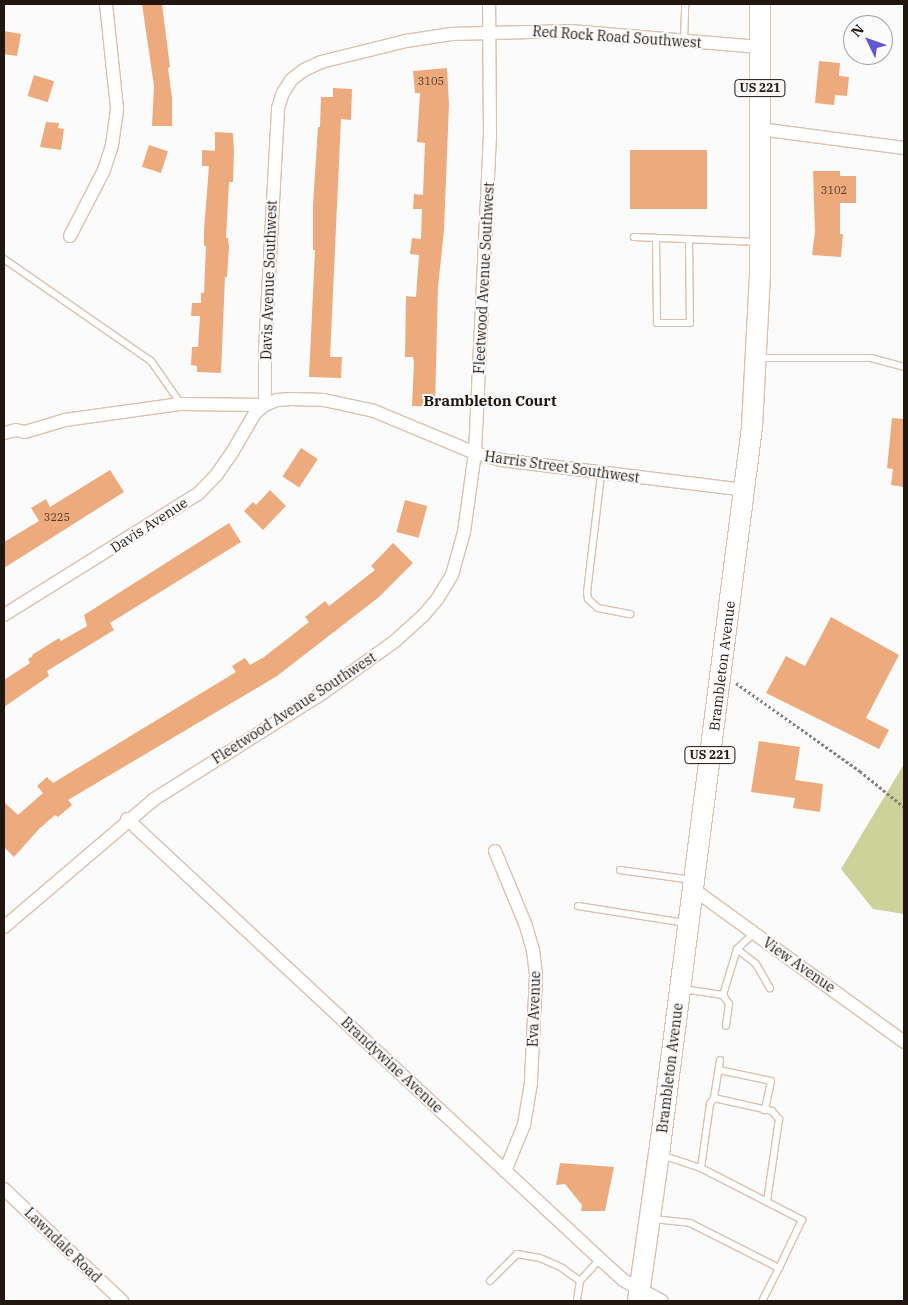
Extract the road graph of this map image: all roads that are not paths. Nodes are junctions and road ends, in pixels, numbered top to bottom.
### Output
1 (106, 4) edge
2 (488, 4) edge
3 (686, 4) edge
4 (760, 4) edge
5 (488, 32) junction
6 (684, 40) junction
7 (759, 47) junction
8 (760, 129) junction
9 (904, 148) edge
10 (274, 155) joint
11 (70, 236) dead end
12 (634, 237) dead end
13 (656, 238) junction
14 (689, 239) junction
15 (760, 242) junction
16 (4, 259) edge
17 (756, 358) junction
18 (904, 366) edge
19 (181, 404) junction
20 (265, 405) junction
21 (4, 433) edge
22 (475, 453) junction
23 (601, 475) junction
24 (744, 490) junction
25 (630, 614) dead end
26 (4, 616) edge
27 (128, 819) junction
28 (495, 851) dead end
29 (620, 870) dead end
30 (693, 885) junction
31 (578, 906) dead end
32 (688, 924) junction
33 (4, 927) edge
34 (754, 932) junction
35 (737, 949) junction
36 (680, 988) junction
37 (770, 988) dead end
38 (723, 995) junction
39 (726, 1026) dead end
40 (904, 1042) edge
41 (720, 1060) dead end
42 (719, 1070) junction
43 (714, 1098) junction
44 (765, 1110) junction
45 (659, 1154) junction
46 (701, 1168) junction
47 (506, 1171) junction
48 (4, 1189) edge
49 (767, 1201) junction
50 (650, 1219) junction
51 (600, 1259) junction
52 (779, 1268) junction
53 (580, 1280) junction
54 (490, 1281) dead end
55 (639, 1296) edge
56 (122, 1301) edge
57 (577, 1301) edge
58 (662, 1301) edge
59 (762, 1301) edge

1 - 11 street
2 - 5 street, Fleetwood Avenue Southwest
3 - 6 lane
4 - 7 main road, US 221
5 - 6 street, Red Rock Road Southwest
5 - 10 street, Red Rock Road Southwest
5 - 22 street, Fleetwood Avenue Southwest
6 - 7 street, Red Rock Road Southwest
7 - 8 main road, US 221
8 - 9 street
8 - 15 main road, Brambleton Avenue / US 221
10 - 20 street, Davis Avenue Southwest
12 - 13 lane
13 - 14 lane
13 - 14 lane
14 - 15 lane
15 - 17 main road, Brambleton Avenue / US 221
16 - 19 lane
17 - 18 lane
17 - 24 main road, Brambleton Avenue / US 221
19 - 20 street, Harris Street Southwest
19 - 21 street, Harris Street Southwest
20 - 22 street, Harris Street Southwest
20 - 26 street, Davis Avenue
22 - 23 street, Harris Street Southwest
22 - 27 street, Fleetwood Avenue Southwest
23 - 24 street, Harris Street Southwest
23 - 25 lane
24 - 30 main road, Brambleton Avenue / US 221
27 - 33 street, Fleetwood Avenue Southwest
27 - 47 street, Brandywine Avenue
28 - 47 street, Eva Avenue
29 - 30 lane
30 - 32 main road, Brambleton Avenue / US 221
30 - 34 street, View Avenue
31 - 32 lane
32 - 36 main road, Brambleton Avenue / US 221
34 - 35 lane
34 - 40 street, View Avenue
35 - 37 lane
35 - 38 lane
36 - 38 lane
36 - 45 main road, Brambleton Avenue / US 221
38 - 39 lane
41 - 42 lane
42 - 43 lane
42 - 44 lane
43 - 44 lane
43 - 46 lane
44 - 49 lane
45 - 46 lane
45 - 50 main road, Brambleton Avenue / US 221
46 - 49 lane
47 - 51 street, Brandywine Avenue
48 - 56 street, Lawndale Road
49 - 52 lane
50 - 52 lane
50 - 55 main road, Brambleton Avenue / US 221
51 - 53 lane
51 - 55 street, Brandywine Avenue
52 - 59 lane
53 - 54 lane
53 - 57 lane
55 - 58 street, Brandywine Avenue

